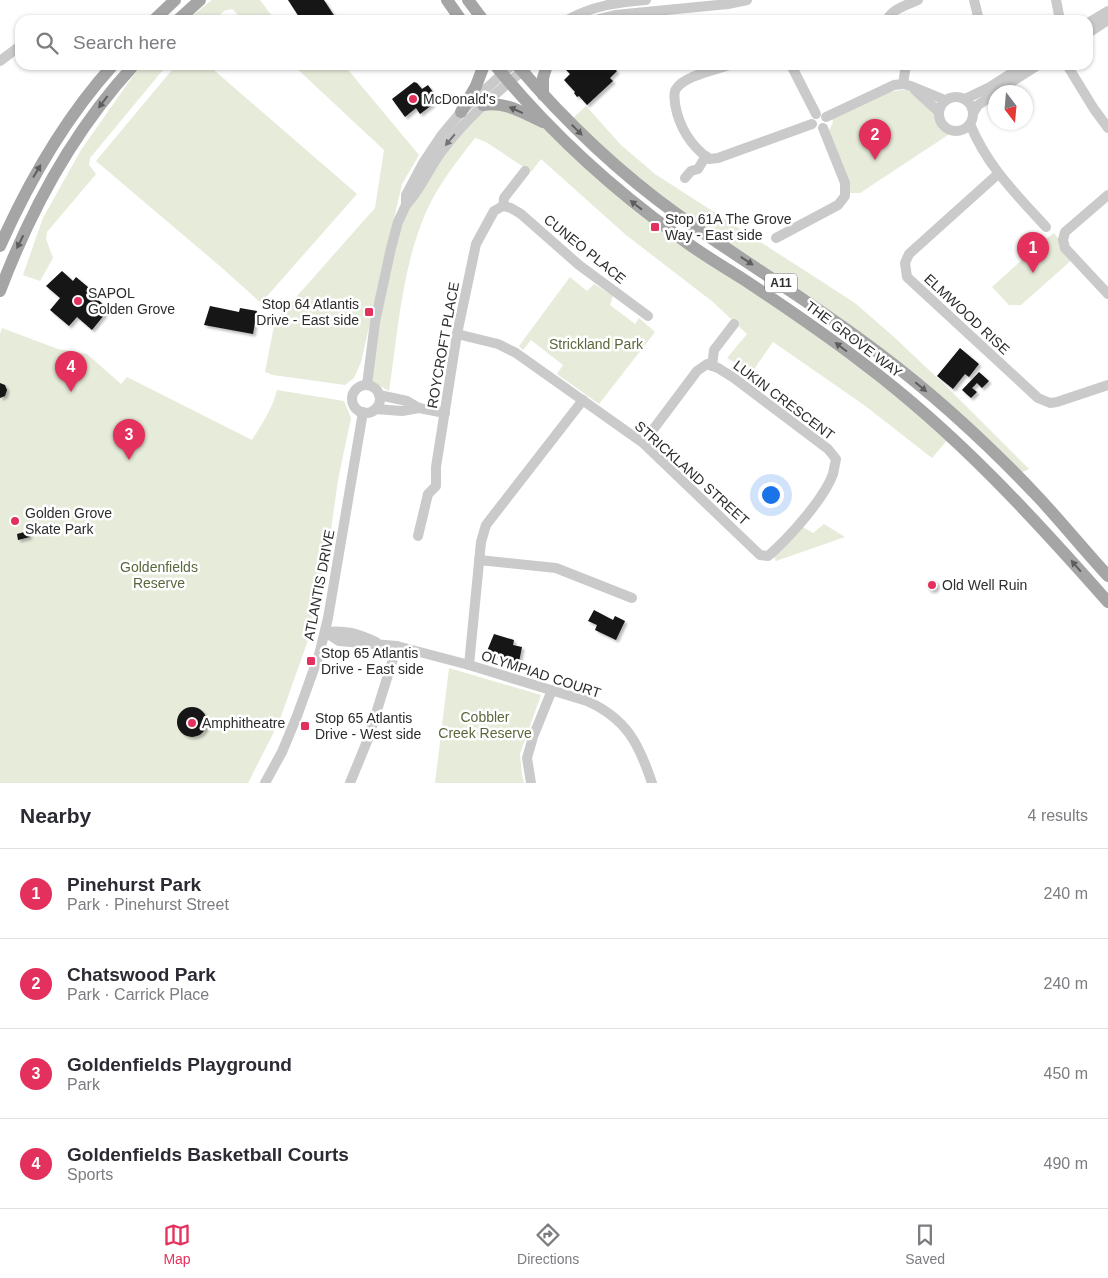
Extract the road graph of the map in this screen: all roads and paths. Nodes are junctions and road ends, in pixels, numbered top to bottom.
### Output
1 (175, 0) edge
2 (200, 0) edge
3 (447, 0) edge
4 (468, 0) edge
5 (646, 0) edge
6 (746, 0) edge
7 (918, 0) edge
8 (974, 0) edge
9 (1056, 0) edge
10 (1108, 11) edge
11 (159, 15) edge
12 (184, 15) edge
13 (458, 15) edge
14 (479, 15) edge
15 (577, 15) edge
16 (615, 15) edge
17 (890, 15) edge
18 (978, 15) edge
19 (1059, 15) dead end
20 (1108, 20) edge
21 (1093, 21) edge
22 (1093, 29) edge
23 (15, 50) edge
24 (0, 61) edge
25 (109, 70) edge
26 (129, 70) edge
27 (482, 70) edge
28 (512, 70) edge
29 (545, 70) edge
30 (713, 70) edge
31 (794, 70) edge
32 (905, 70) edge
33 (1016, 70) edge
34 (1030, 70) edge
35 (1070, 70) edge
36 (907, 85) junction
37 (1008, 85) edge
38 (543, 95) junction
39 (988, 98) edge
40 (965, 99) junction
41 (945, 100) junction
42 (483, 105) junction
43 (938, 111) junction
44 (461, 112) junction
45 (973, 113) junction
46 (818, 119) junction
47 (547, 124) junction
48 (970, 124) junction
49 (1108, 128) edge
50 (960, 130) junction
51 (984, 155) junction
52 (706, 156) junction
53 (525, 170) dead end
54 (998, 174) junction
55 (685, 178) dead end
56 (1108, 195) edge
57 (406, 205) junction
58 (503, 206) junction
59 (1046, 227) dead end
60 (776, 238) dead end
61 (0, 246) edge
62 (0, 291) edge
63 (1108, 294) edge
64 (648, 316) dead end
65 (734, 324) dead end
66 (457, 334) junction
67 (712, 366) junction
68 (367, 385) junction
69 (1108, 385) edge
70 (379, 395) junction
71 (582, 400) junction
72 (419, 408) junction
73 (375, 409) junction
74 (363, 412) junction
75 (445, 413) junction
76 (643, 443) junction
77 (418, 536) dead end
78 (776, 549) joint
79 (479, 560) junction
80 (1108, 576) edge
81 (632, 598) dead end
82 (1108, 602) edge
83 (325, 632) junction
84 (397, 646) junction
85 (469, 665) junction
86 (552, 690) junction
87 (265, 783) edge
88 (350, 783) edge
89 (531, 783) edge
90 (652, 783) edge

1 - 11 main road
2 - 12 main road
3 - 13 main road
4 - 14 main road
5 - 15 street
6 - 16 street
7 - 17 street
8 - 18 street
9 - 19 street
10 - 21 street
20 - 22 street
23 - 24 street
61 -> 25 main road
26 -> 62 main road
27 - 44 main road
28 - 38 main road, THE GROVE WAY / A11
28 - 42 street
28 - 44 street
28 - 47 main road, THE GROVE WAY / A11
29 - 38 main road
30 - 52 street
31 - 46 street
32 - 36 street
33 - 40 street
34 - 37 street
35 - 49 street
36 - 41 street
36 - 43 street
36 - 46 street
38 -> 80 main road, THE GROVE WAY / A11
39 - 45 street
40 - 41 street
40 - 45 street
41 - 43 street
47 -> 42 main road
42 -> 57 street
43 - 50 street
44 - 57 street
45 - 48 street
46 - 52 street
46 - 60 street
82 -> 47 main road, THE GROVE WAY / A11
48 - 50 street
48 - 51 street
50 - 51 street
51 - 54 street
52 - 55 street
53 - 58 street, ROYCROFT PLACE
54 - 59 street
54 - 69 street, ELMWOOD RISE
56 - 63 street
57 - 68 street
58 - 64 street, CUNEO PLACE
58 - 66 street, ROYCROFT PLACE
65 - 67 street
66 - 71 street, STRICKLAND STREET
66 - 75 street, ROYCROFT PLACE
67 - 76 street, LUKIN CRESCENT
67 - 78 street, LUKIN CRESCENT
68 - 70 street
68 - 74 street
70 - 72 street
70 - 73 street
71 - 76 street, STRICKLAND STREET
71 - 79 street
72 - 73 street
72 - 75 street
73 - 74 street
74 - 83 street, ATLANTIS DRIVE
75 - 77 street, ROYCROFT PLACE
76 - 78 street, STRICKLAND STREET
79 - 81 street
79 - 85 street
83 - 84 street, OLYMPIAD COURT
83 - 87 street, ATLANTIS DRIVE
84 - 85 street, OLYMPIAD COURT
84 - 88 street
85 - 86 street, OLYMPIAD COURT
86 - 89 street
86 - 90 street, OLYMPIAD COURT

